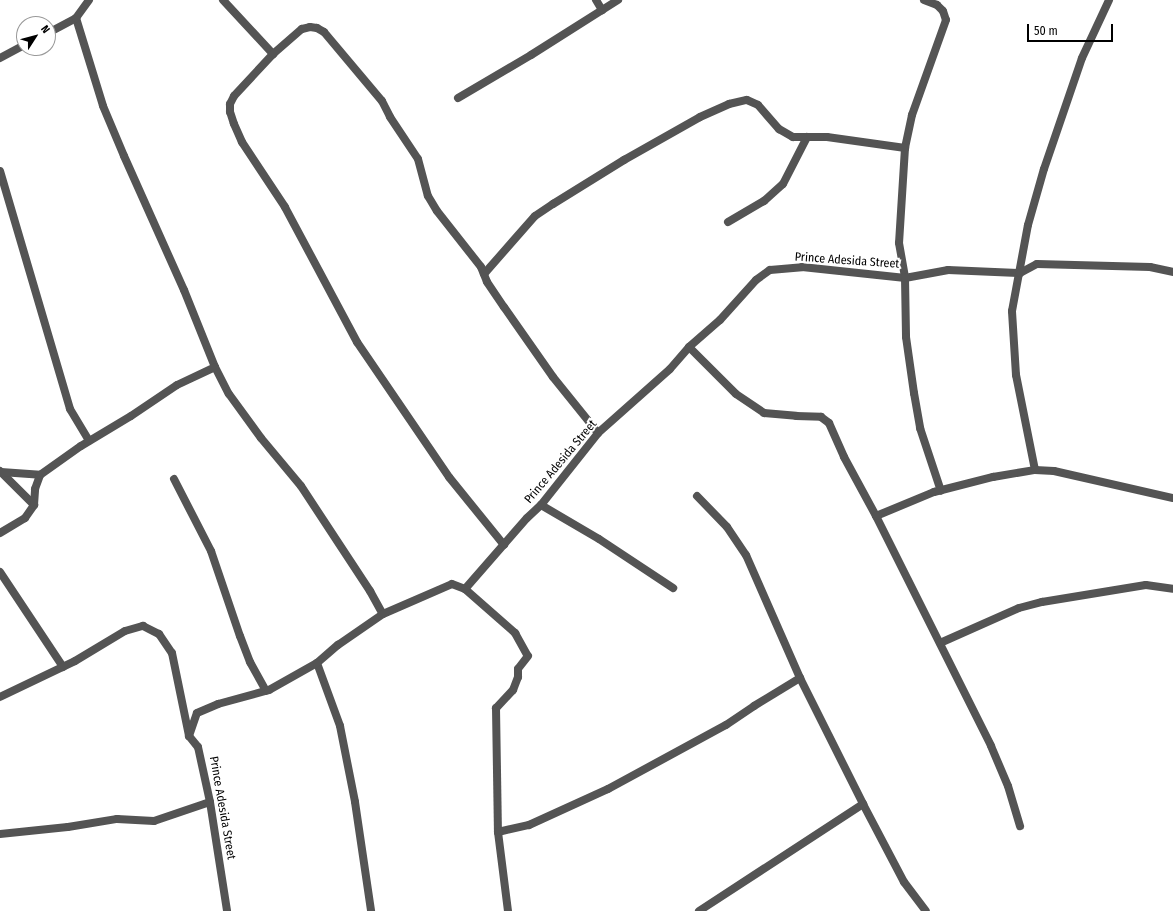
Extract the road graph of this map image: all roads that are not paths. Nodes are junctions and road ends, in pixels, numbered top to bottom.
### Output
1 (89, 0) edge
2 (223, 0) edge
3 (596, 0) edge
4 (618, 0) edge
5 (924, 0) edge
6 (1109, 0) edge
7 (602, 10) junction
8 (76, 18) junction
9 (56, 29) edge
10 (16, 49) edge
11 (273, 54) junction
12 (0, 58) edge
13 (458, 98) dead end
14 (807, 137) junction
15 (905, 148) junction
16 (0, 171) edge
17 (728, 222) dead end
18 (1173, 272) edge
19 (1020, 273) junction
20 (484, 274) junction
21 (905, 278) junction
22 (689, 347) junction
23 (214, 367) junction
24 (598, 433) junction
25 (89, 441) junction
26 (1035, 470) junction
27 (0, 471) edge
28 (40, 475) junction
29 (174, 479) dead end
30 (941, 491) junction
31 (697, 496) dead end
32 (1173, 498) edge
33 (34, 505) junction
34 (541, 505) junction
35 (876, 516) junction
36 (0, 533) edge
37 (504, 545) junction
38 (0, 572) edge
39 (673, 588) dead end
40 (465, 589) junction
41 (1173, 589) edge
42 (383, 614) junction
43 (940, 643) junction
44 (317, 663) junction
45 (63, 667) junction
46 (800, 678) junction
47 (266, 691) junction
48 (0, 697) edge
49 (189, 736) junction
50 (210, 802) junction
51 (863, 804) junction
52 (1020, 826) dead end
53 (498, 832) junction
54 (0, 834) edge
55 (227, 911) edge
56 (371, 911) edge
57 (508, 911) edge
58 (699, 911) edge
59 (926, 911) edge

1 - 8 street
2 - 11 street
3 - 7 street
4 - 7 street
5 - 15 street
6 - 19 street
7 - 13 street
8 - 9 street
8 - 23 street
10 - 12 street
11 - 20 street
11 - 37 street
14 - 15 street
14 - 17 street
14 - 20 street
15 - 21 street
16 - 25 street
18 - 19 street, Prince Adesida Street
19 - 21 street, Prince Adesida Street
19 - 26 street
20 - 24 street
21 - 22 street, Prince Adesida Street
21 - 30 street
22 - 24 street, Prince Adesida Street
22 - 35 street
23 - 25 street
23 - 42 street
24 - 34 street, Prince Adesida Street
25 - 28 street
26 - 30 street
26 - 32 street
27 - 28 street
27 - 33 street
28 - 33 street
29 - 47 street
30 - 35 street
31 - 46 street
33 - 36 street
34 - 37 street, Prince Adesida Street
34 - 39 street
35 - 43 street
37 - 40 street, Prince Adesida Street
38 - 45 street
40 - 42 street
40 - 53 street
41 - 43 street
42 - 44 street
43 - 52 street
44 - 47 street
44 - 56 street
45 - 48 street, Prince Adesida Street
45 - 49 street, Prince Adesida Street
46 - 51 street
46 - 53 street
47 - 49 street
49 - 50 street, Prince Adesida Street
50 - 54 street
50 - 55 street, Prince Adesida Street
51 - 58 street
51 - 59 street
53 - 57 street

